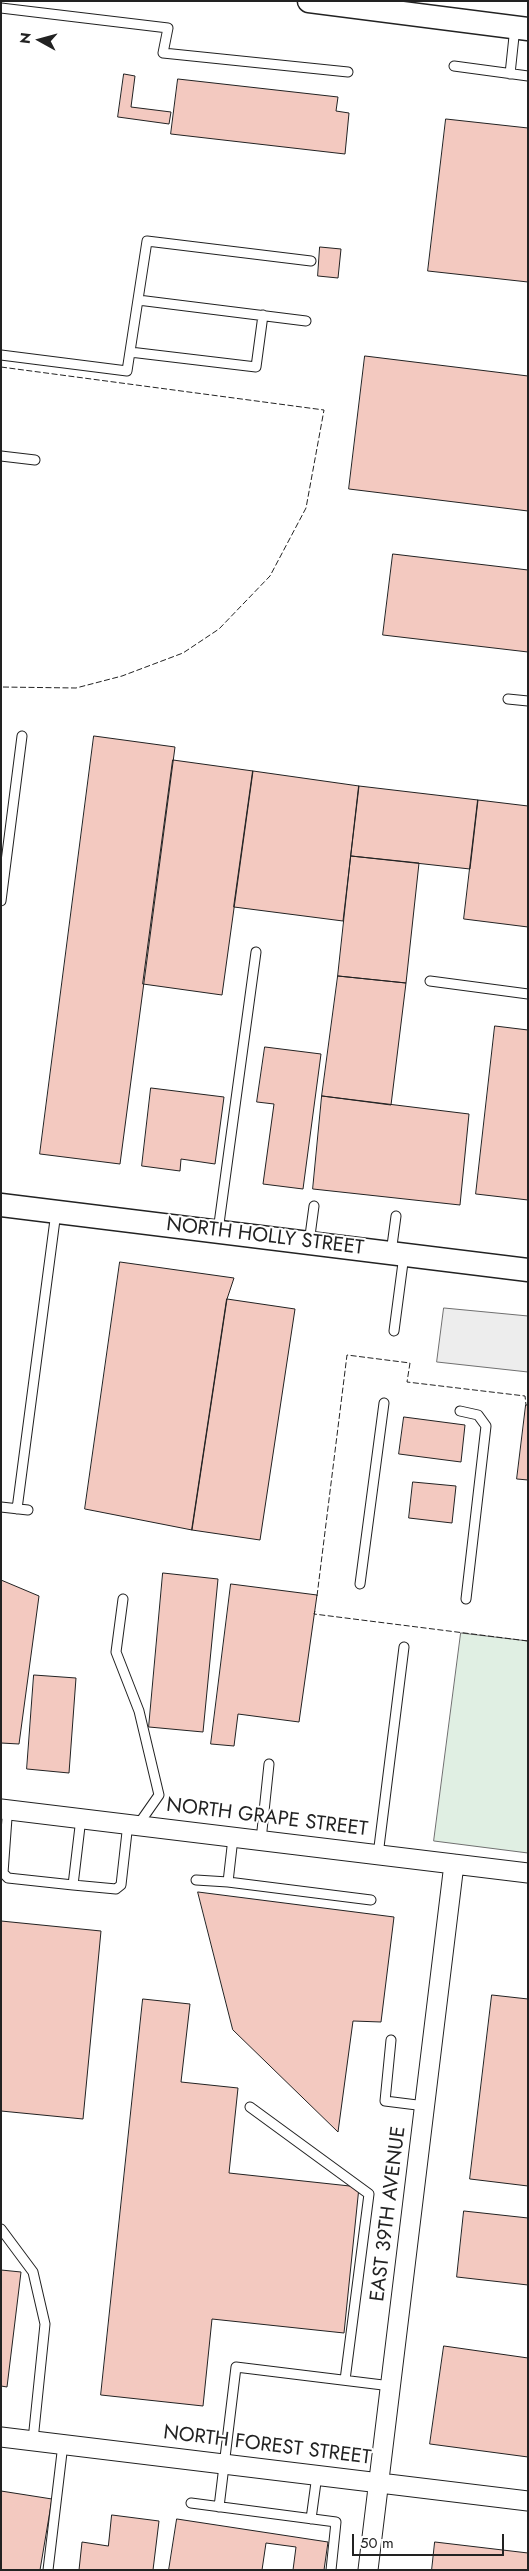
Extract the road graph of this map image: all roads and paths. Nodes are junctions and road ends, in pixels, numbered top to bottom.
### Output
1 (309, 1) edge
2 (1, 8) edge
3 (521, 28) edge
4 (454, 66) dead end
5 (348, 72) dead end
6 (510, 74) junction
7 (528, 76) edge
8 (312, 261) dead end
9 (138, 300) junction
10 (264, 315) junction
11 (306, 321) dead end
12 (130, 352) junction
13 (1, 355) edge
14 (1, 456) edge
15 (35, 460) dead end
16 (508, 699) dead end
17 (528, 701) edge
18 (22, 736) dead end
19 (1, 901) edge
20 (256, 952) dead end
21 (430, 981) dead end
22 (528, 994) edge
23 (1, 1205) edge
24 (314, 1206) dead end
25 (56, 1212) junction
26 (396, 1216) dead end
27 (218, 1232) junction
28 (309, 1243) junction
29 (397, 1254) junction
30 (528, 1270) edge
31 (394, 1331) dead end
32 (384, 1403) dead end
33 (460, 1411) dead end
34 (1, 1506) edge
35 (17, 1508) junction
36 (28, 1510) dead end
37 (360, 1584) dead end
38 (123, 1599) dead end
39 (466, 1599) dead end
40 (404, 1647) dead end
41 (269, 1764) dead end
42 (4, 1813) edge
43 (81, 1818) junction
44 (133, 1824) junction
45 (233, 1838) junction
46 (261, 1840) junction
47 (378, 1855) junction
48 (454, 1864) junction
49 (528, 1873) edge
50 (196, 1880) dead end
51 (228, 1882) junction
52 (73, 1885) junction
53 (371, 1900) dead end
54 (391, 2040) dead end
55 (250, 2106) dead end
56 (425, 2106) junction
57 (1, 2229) edge
58 (345, 2380) junction
59 (391, 2386) junction
60 (1, 2437) edge
61 (33, 2440) junction
62 (63, 2444) junction
63 (224, 2464) junction
64 (317, 2475) junction
65 (379, 2482) junction
66 (528, 2501) edge
67 (191, 2503) dead end
68 (219, 2506) junction
69 (311, 2519) junction
70 (48, 2570) edge
71 (331, 2570) edge
72 (368, 2570) edge

1 - 3 street
2 - 5 lane
3 - 6 lane
4 - 6 lane
6 - 7 lane
8 - 9 lane
9 - 10 lane
9 - 12 lane
10 - 11 lane
10 - 12 lane
12 - 13 lane
14 - 15 lane
16 - 17 lane
18 - 19 lane
20 - 27 lane
21 - 22 lane
23 - 25 street, NORTH HOLLY STREET
24 - 28 lane
25 - 27 street, NORTH HOLLY STREET
25 - 35 lane
26 - 29 lane
27 - 28 street, NORTH HOLLY STREET
28 - 29 street, NORTH HOLLY STREET
29 - 30 street, NORTH HOLLY STREET
29 - 31 lane
32 - 37 lane
33 - 39 lane
34 - 35 lane
35 - 36 lane
38 - 44 lane
40 - 47 lane
41 - 46 lane
42 - 43 street, NORTH GRAPE STREET
42 - 52 lane
43 - 44 street, NORTH GRAPE STREET
43 - 52 lane
44 - 45 street, NORTH GRAPE STREET
44 - 52 lane
45 - 46 street, NORTH GRAPE STREET
45 - 51 lane
46 - 47 street, NORTH GRAPE STREET
47 - 48 street, NORTH GRAPE STREET
48 - 49 street, NORTH GRAPE STREET
48 - 56 street, EAST 39TH AVENUE
50 - 51 lane
51 - 53 lane
54 - 56 lane
55 - 58 lane
56 - 59 street, EAST 39TH AVENUE
57 - 61 lane
58 - 59 lane
58 - 63 lane
59 - 65 street, EAST 39TH AVENUE
60 - 61 street, NORTH FOREST STREET
61 - 62 street, NORTH FOREST STREET
62 - 63 street, NORTH FOREST STREET
62 - 70 lane
63 - 64 street, NORTH FOREST STREET
63 - 68 lane
64 - 65 street, NORTH FOREST STREET
64 - 69 lane
65 - 66 street, NORTH FOREST STREET
65 - 72 street, EAST 39TH AVENUE
67 - 68 lane
68 - 69 lane
69 - 71 lane

